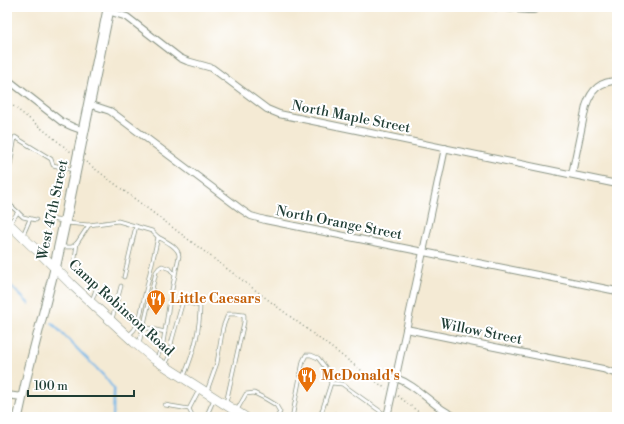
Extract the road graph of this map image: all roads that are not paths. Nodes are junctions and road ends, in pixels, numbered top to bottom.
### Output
1 (494, 7) edge
2 (540, 7) edge
3 (108, 9) edge
4 (7, 80) edge
5 (617, 81) edge
6 (89, 104) junction
7 (84, 131) junction
8 (445, 148) junction
9 (76, 171) junction
10 (572, 174) junction
11 (7, 183) edge
12 (617, 184) edge
13 (7, 202) edge
14 (18, 212) junction
15 (30, 219) junction
16 (36, 220) dead end
17 (43, 222) dead end
18 (65, 222) junction
19 (8, 223) edge
20 (89, 225) junction
21 (136, 226) junction
22 (22, 237) junction
23 (158, 237) junction
24 (77, 243) junction
25 (59, 246) junction
26 (423, 252) junction
27 (55, 267) junction
28 (175, 274) junction
29 (124, 277) dead end
30 (121, 286) dead end
31 (617, 291) edge
32 (91, 302) junction
33 (112, 321) junction
34 (143, 327) junction
35 (406, 329) junction
36 (165, 332) junction
37 (128, 336) junction
38 (138, 345) junction
39 (156, 360) junction
40 (164, 366) junction
41 (617, 374) edge
42 (183, 378) junction
43 (396, 378) junction
44 (331, 383) junction
45 (203, 390) junction
46 (7, 395) edge
47 (22, 398) junction
48 (215, 398) junction
49 (165, 405) dead end
50 (225, 405) junction
51 (189, 409) junction
52 (236, 412) junction
53 (387, 416) edge
54 (18, 417) edge
55 (193, 417) edge
56 (206, 417) edge
57 (245, 417) edge
58 (276, 417) edge
59 (293, 417) edge
60 (320, 417) edge
61 (456, 417) edge

1 - 2 street
3 - 6 main road, West 47th Street
3 - 8 street, North Maple Street
4 - 7 street
5 - 10 street
6 - 7 main road, West 47th Street
6 - 26 street, North Orange Street
7 - 9 main road, West 47th Street
8 - 10 street, North Maple Street
8 - 26 street
9 - 11 lane
9 - 18 main road, West 47th Street
10 - 12 street, North Maple Street
13 - 14 lane
14 - 15 lane
14 - 19 lane
15 - 16 lane
15 - 22 lane
17 - 18 lane
18 - 20 lane
18 - 25 main road, West 47th Street
19 - 22 main road, Camp Robinson Road
20 - 21 lane
20 - 24 lane
21 - 23 lane
21 - 29 lane
22 - 27 main road, Camp Robinson Road
23 - 28 lane
23 - 37 lane
24 - 25 lane
24 - 32 lane
25 - 27 main road, West 47th Street
26 - 31 street, North Orange Street
26 - 35 street
27 - 32 main road, Camp Robinson Road
27 - 47 street, West 47th Street
28 - 34 lane
28 - 36 lane
30 - 33 lane
32 - 33 main road, Camp Robinson Road
33 - 37 main road, Camp Robinson Road
34 - 36 lane
34 - 38 lane
35 - 41 street, Willow Street
35 - 43 street
36 - 39 lane
37 - 38 main road, Camp Robinson Road
38 - 39 main road, Camp Robinson Road
39 - 40 main road, Camp Robinson Road
40 - 42 main road, Camp Robinson Road
40 - 42 lane
42 - 45 main road, Camp Robinson Road
43 - 53 street
43 - 61 street
44 - 53 lane
44 - 59 lane
44 - 60 lane
45 - 48 main road, Camp Robinson Road
45 - 50 lane
45 - 51 lane
46 - 47 street
47 - 54 street, West 47th Street
48 - 50 main road, Camp Robinson Road
48 - 56 lane
49 - 51 lane
50 - 52 main road, Camp Robinson Road
51 - 55 lane
52 - 57 main road, Camp Robinson Road
52 - 58 lane

